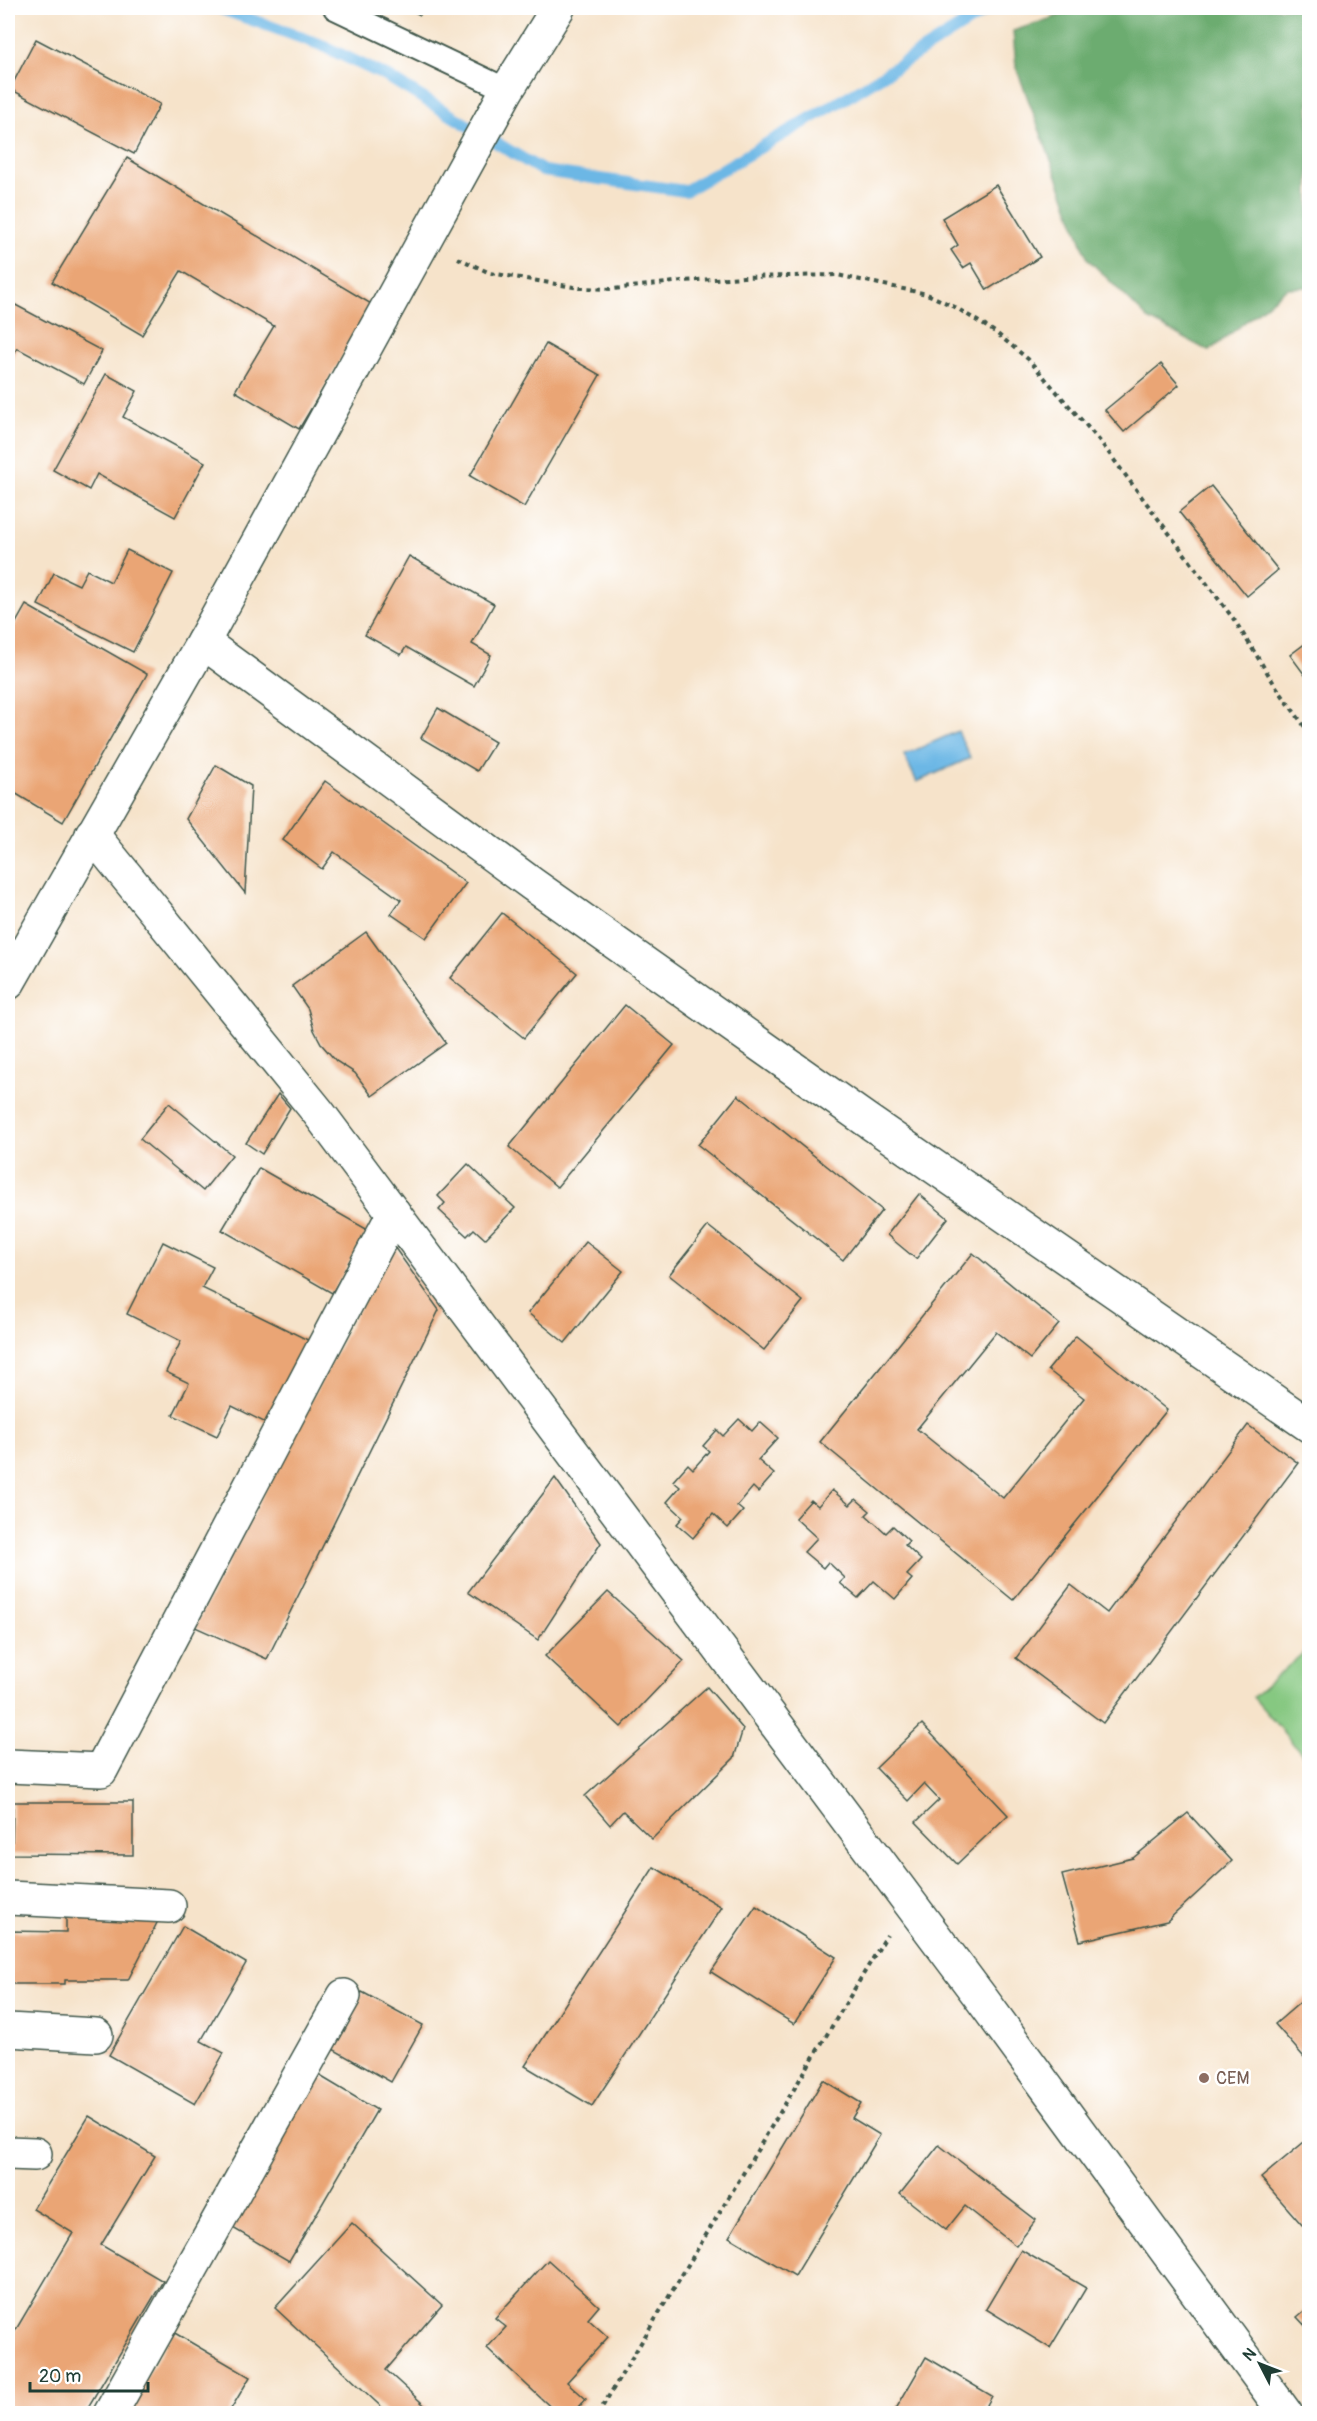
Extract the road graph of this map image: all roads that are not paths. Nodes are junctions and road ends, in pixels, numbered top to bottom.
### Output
1 (335, 8) edge
2 (558, 8) edge
3 (501, 102) junction
4 (203, 642) junction
5 (92, 834) junction
6 (8, 983) edge
7 (394, 1213) junction
8 (1310, 1426) edge
9 (8, 1766) edge
10 (8, 1898) edge
11 (169, 1906) dead end
12 (344, 1996) dead end
13 (8, 2030) edge
14 (96, 2035) dead end
15 (110, 2414) edge
16 (1286, 2414) edge

1 - 3 lane
2 - 3 street
3 - 4 street
4 - 5 street
4 - 8 street
5 - 6 street
5 - 7 street
7 - 9 street
7 - 16 street
10 - 11 street
12 - 15 street
13 - 14 street

